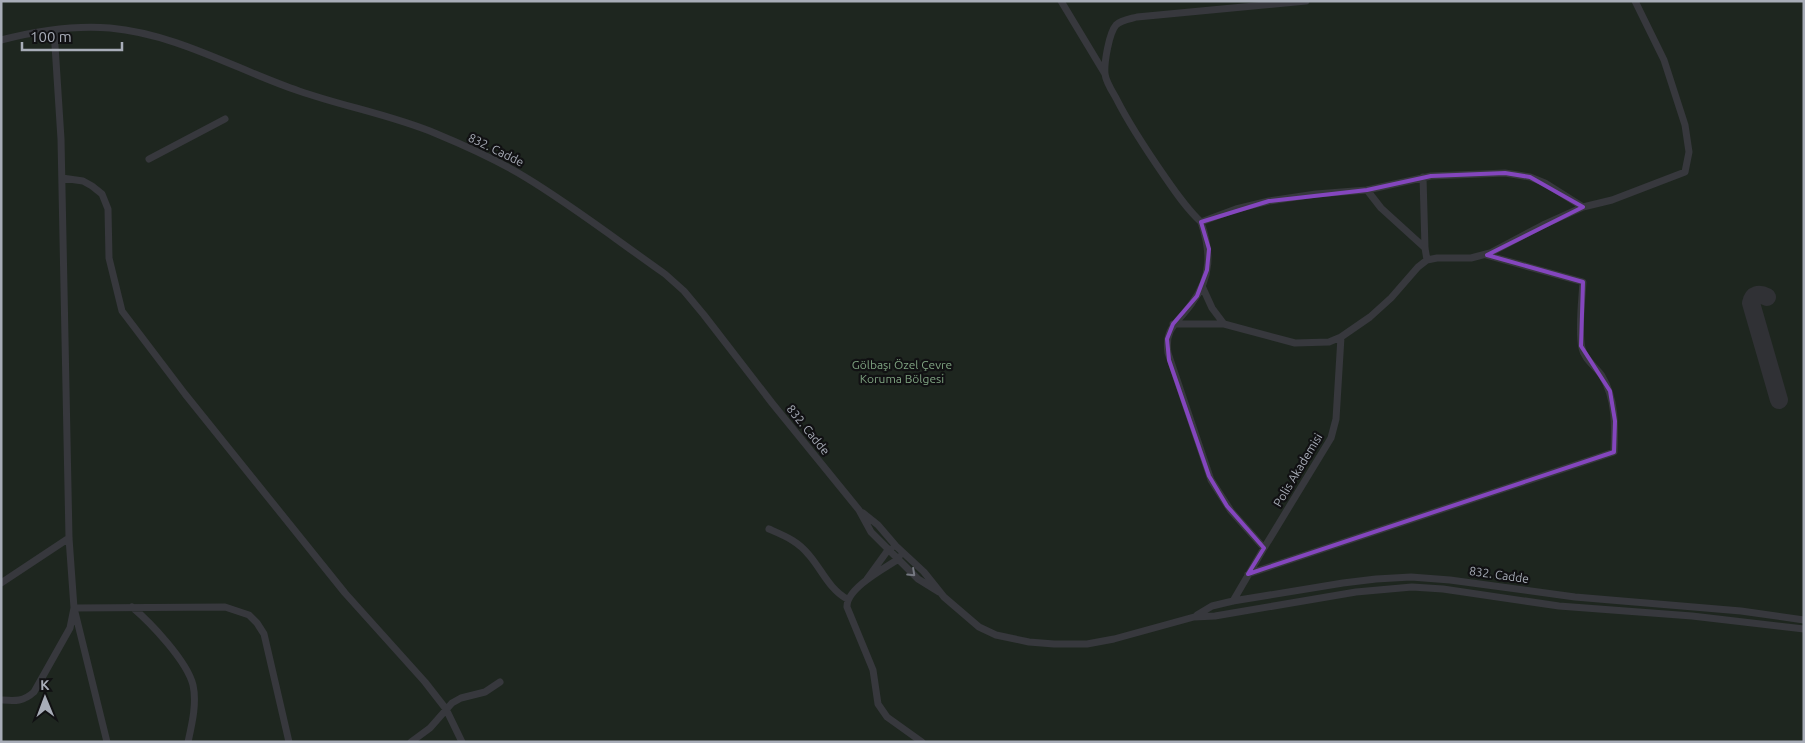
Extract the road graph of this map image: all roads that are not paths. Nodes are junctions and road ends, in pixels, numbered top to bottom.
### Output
1 (1061, 1) edge
2 (1306, 1) edge
3 (1635, 1) edge
4 (54, 30) junction
5 (1, 40) edge
6 (1105, 74) junction
7 (226, 119) dead end
8 (149, 158) dead end
9 (1423, 177) junction
10 (62, 178) junction
11 (1368, 190) junction
12 (1583, 208) junction
13 (1201, 222) junction
14 (1425, 248) junction
15 (1486, 255) junction
16 (1428, 260) junction
17 (1202, 286) junction
18 (1173, 324) junction
19 (1224, 324) junction
20 (1341, 338) junction
21 (859, 510) junction
22 (769, 529) dead end
23 (69, 538) junction
24 (896, 546) junction
25 (1264, 548) junction
26 (888, 550) junction
27 (902, 553) junction
28 (897, 560) junction
29 (1248, 574) junction
30 (1, 583) edge
31 (864, 583) junction
32 (1526, 590) junction
33 (938, 592) junction
34 (847, 599) junction
35 (1234, 601) junction
36 (1525, 601) junction
37 (132, 607) junction
38 (74, 608) junction
39 (1194, 617) junction
40 (1804, 620) edge
41 (1804, 629) edge
42 (500, 682) dead end
43 (1, 700) edge
44 (446, 709) junction
45 (107, 742) edge
46 (188, 742) edge
47 (289, 742) edge
48 (411, 742) edge
49 (462, 742) edge
50 (922, 742) edge

1 - 6 street
2 - 6 street
3 - 12 street
4 - 5 street, 832. Cadde
4 - 10 street
4 - 21 street, 832. Cadde
6 - 13 street
7 - 8 street
9 - 11 street
9 - 12 street
9 - 14 street
10 - 23 street
10 - 44 street
11 - 13 street
11 - 14 street
12 - 15 street
13 - 17 street
14 - 16 street
15 - 16 street
15 - 29 street
16 - 20 street
17 - 18 street
17 - 19 street
18 - 19 street
18 - 25 street
19 - 20 street
20 - 25 street, Polis Akademisi
21 - 24 street, 832. Cadde
21 - 26 street, 832. Cadde
22 - 34 street
23 - 30 street
23 - 38 street
24 - 26 street
24 - 27 street, 832. Cadde
25 - 29 street, Polis Akademisi
26 - 28 street, 832. Cadde
26 - 31 street
27 - 28 street
27 - 33 street, 832. Cadde
28 - 31 street
28 -> 33 street, 832. Cadde
29 - 35 street, Polis Akademisi
31 - 34 street
32 - 35 street, 832. Cadde
32 - 36 street
32 - 40 street, 832. Cadde
33 - 39 street, 832. Cadde
34 - 50 street
35 - 39 street, 832. Cadde
36 - 39 street, 832. Cadde
36 - 41 street, 832. Cadde
37 - 38 street
37 - 46 street
37 - 47 street
38 - 43 street
38 - 45 street
42 - 44 street
44 - 48 street
44 - 49 street

